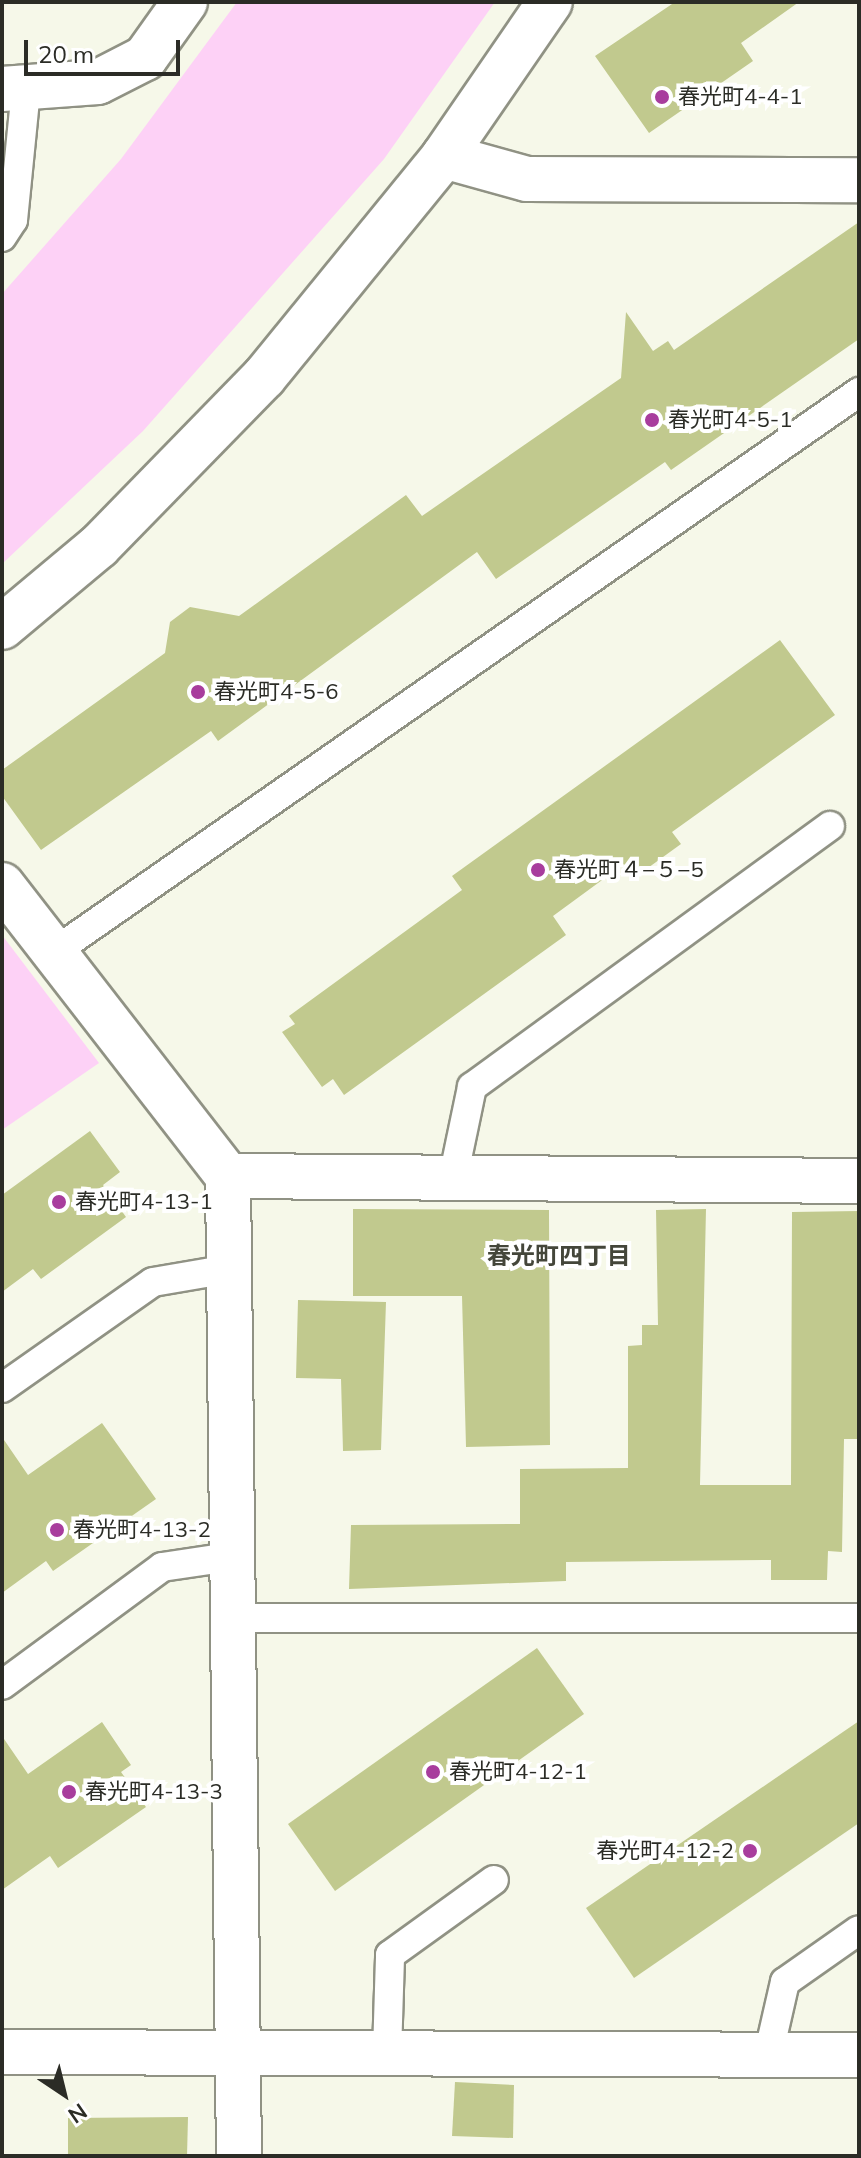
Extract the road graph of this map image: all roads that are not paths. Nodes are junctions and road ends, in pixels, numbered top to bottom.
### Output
1 (185, 2) edge
2 (550, 2) edge
3 (14, 90) edge
4 (444, 156) junction
5 (859, 180) edge
6 (2, 237) edge
7 (859, 392) edge
8 (2, 627) edge
9 (830, 826) dead end
10 (2, 885) edge
11 (54, 952) junction
12 (228, 1176) junction
13 (453, 1178) junction
14 (859, 1181) edge
15 (229, 1269) junction
16 (2, 1388) edge
17 (230, 1557) junction
18 (229, 1618) junction
19 (859, 1618) edge
20 (2, 1685) edge
21 (494, 1880) dead end
22 (859, 1930) edge
23 (2, 2052) edge
24 (239, 2052) junction
25 (387, 2053) junction
26 (859, 2055) edge
27 (768, 2056) junction
28 (239, 2156) edge

1 - 3 street
2 - 4 street
3 - 6 lane
4 - 5 street
4 - 8 street
7 - 11 lane
9 - 13 lane
10 - 11 street
11 - 12 street
12 - 13 street
12 - 15 street
13 - 14 street
15 - 16 lane
15 - 17 street
17 - 18 street
17 - 20 lane
18 - 19 lane
18 - 24 street
21 - 25 lane
22 - 27 lane
23 - 24 street
24 - 25 street
24 - 28 street
25 - 27 street
26 - 27 street

